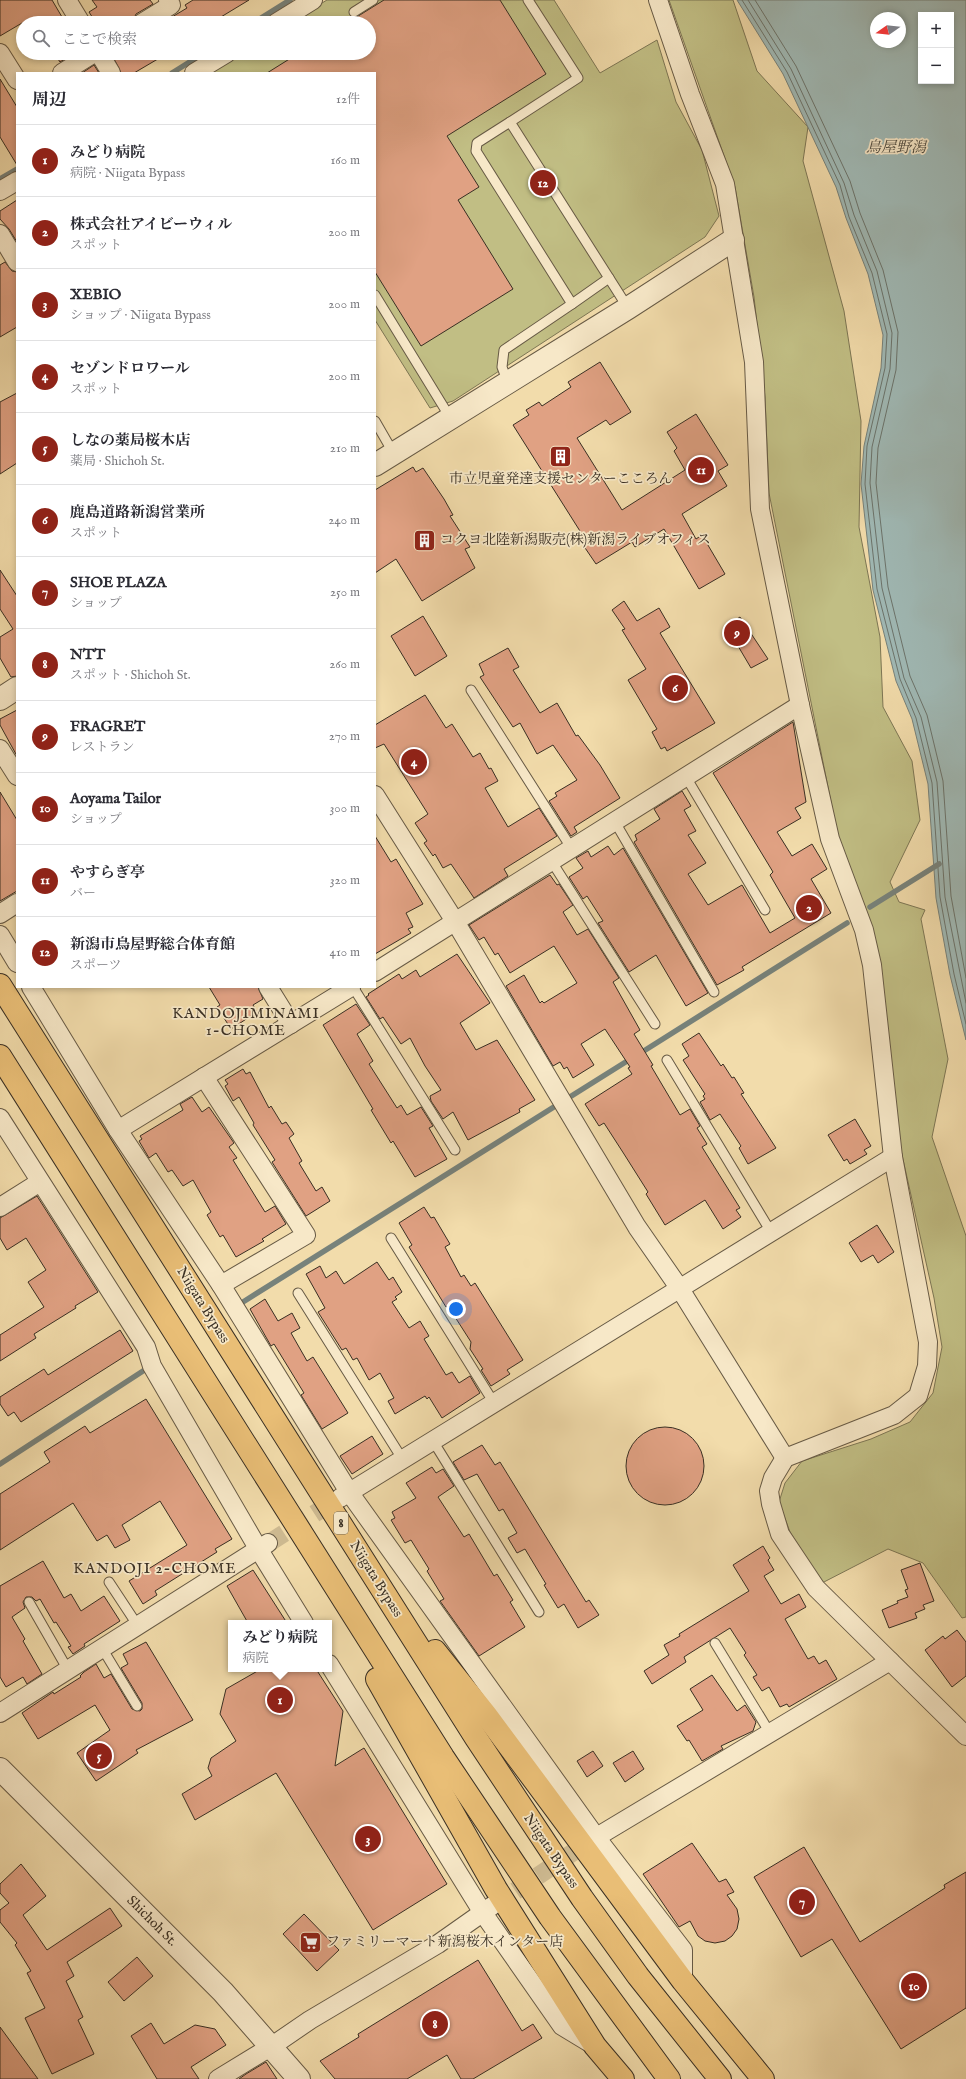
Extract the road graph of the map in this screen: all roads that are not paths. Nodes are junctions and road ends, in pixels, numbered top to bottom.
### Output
1 (67, 0) edge
2 (168, 0) edge
3 (313, 0) edge
4 (373, 0) edge
5 (528, 0) edge
6 (658, 0) edge
7 (354, 12) dead end
8 (77, 16) edge
9 (153, 16) edge
10 (287, 16) edge
11 (0, 54) edge
12 (83, 60) edge
13 (103, 60) edge
14 (215, 60) edge
15 (64, 72) edge
16 (110, 72) edge
17 (196, 72) edge
18 (16, 78) edge
19 (510, 122) junction
20 (16, 181) edge
21 (0, 191) edge
22 (0, 234) edge
23 (733, 240) junction
24 (16, 260) edge
25 (609, 278) junction
26 (376, 297) edge
27 (572, 304) junction
28 (628, 308) junction
29 (508, 383) junction
30 (451, 418) junction
31 (376, 423) edge
32 (394, 454) junction
33 (376, 465) edge
34 (16, 689) edge
35 (472, 690) dead end
36 (0, 699) edge
37 (800, 705) junction
38 (0, 748) edge
39 (16, 774) edge
40 (686, 777) junction
41 (376, 797) edge
42 (615, 822) junction
43 (572, 849) junction
44 (552, 862) junction
45 (16, 904) edge
46 (765, 910) dead end
47 (0, 914) edge
48 (456, 923) junction
49 (0, 935) edge
50 (16, 961) edge
51 (376, 971) edge
52 (0, 985) edge
53 (33, 988) edge
54 (269, 988) edge
55 (350, 988) edge
56 (353, 988) edge
57 (714, 992) dead end
58 (291, 1024) junction
59 (655, 1024) dead end
60 (0, 1056) edge
61 (667, 1060) dead end
62 (204, 1077) junction
63 (0, 1118) edge
64 (118, 1130) junction
65 (455, 1150) dead end
66 (893, 1158) junction
67 (40, 1182) junction
68 (0, 1207) edge
69 (771, 1232) junction
70 (391, 1238) dead end
71 (221, 1285) junction
72 (680, 1289) junction
73 (298, 1293) dead end
74 (494, 1404) junction
75 (239, 1434) junction
76 (433, 1441) junction
77 (785, 1458) junction
78 (403, 1460) junction
79 (344, 1495) junction
80 (264, 1546) junction
81 (368, 1567) junction
82 (109, 1582) dead end
83 (29, 1602) dead end
84 (539, 1612) dead end
85 (302, 1620) edge
86 (138, 1626) junction
87 (715, 1643) dead end
88 (102, 1648) junction
89 (890, 1661) junction
90 (332, 1669) edge
91 (68, 1670) junction
92 (137, 1706) dead end
93 (0, 1713) edge
94 (770, 1733) junction
95 (966, 1736) edge
96 (0, 1769) edge
97 (593, 1839) junction
98 (488, 1909) junction
99 (683, 1981) junction
100 (272, 2046) junction
101 (595, 2046) junction
102 (759, 2075) edge
103 (667, 2076) edge
104 (218, 2079) edge
105 (299, 2079) edge
106 (624, 2079) edge
107 (720, 2079) edge

1 - 8 street
2 - 9 street
3 - 10 street
4 - 7 lane
5 - 19 lane
6 - 23 street
11 - 18 street
12 - 15 street
13 - 16 street
14 - 17 street
19 - 25 lane
19 - 27 lane
20 - 21 street
22 - 24 street
23 - 28 street
23 - 37 street
25 - 27 lane
25 - 28 lane
26 - 30 lane
27 - 29 lane
28 - 29 street
29 - 30 street
30 - 32 street
31 - 32 lane
32 - 33 street
34 - 36 street
35 - 43 lane
37 - 40 street
37 - 66 street
38 - 39 street
40 - 42 street
40 - 46 lane
41 - 48 street
42 - 43 street
42 - 57 lane
43 - 44 street
44 - 48 street
44 - 59 lane
45 - 47 street
48 - 51 street
48 - 72 street
49 - 50 street
52 - 81 highway, Niigata Bypass / 8
53 - 64 street
54 - 58 street
55 - 58 street
56 - 65 lane
58 - 62 street
60 - 75 highway
61 - 69 lane
62 - 64 street
62 - 71 street
63 - 67 street
64 - 71 street
66 - 69 street
66 - 77 street
67 - 68 street
67 - 80 street
69 - 72 street
70 - 74 lane
71 - 79 street
72 - 74 street
72 - 77 street
73 - 78 lane
74 - 76 street
75 - 101 highway
75 - 103 highway
76 - 78 street
76 - 84 lane
77 - 89 street
78 - 79 street
79 - 97 street
80 - 85 street
80 - 86 street
81 - 99 highway
81 - 107 highway, Niigata Bypass / 8
82 - 86 lane
83 - 91 lane
86 - 88 street
87 - 94 lane
88 - 91 street
88 - 92 lane
89 - 94 street
89 - 95 street
90 - 98 street
91 - 93 street
94 - 97 street
96 - 100 street, Shichoh St.
97 - 99 street
98 - 100 street
98 - 101 street
99 - 102 highway
100 - 104 street
100 - 105 street, Shichoh St.
101 - 106 highway

